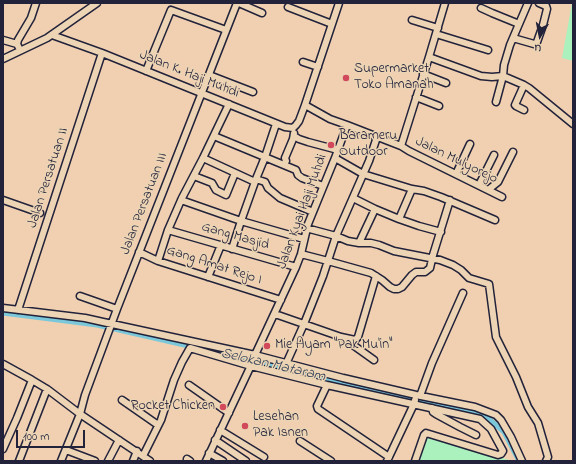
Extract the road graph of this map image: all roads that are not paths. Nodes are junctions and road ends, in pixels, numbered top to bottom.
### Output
1 (35, 3) edge
2 (97, 3) edge
3 (238, 3) edge
4 (339, 3) edge
5 (445, 3) edge
6 (528, 3) edge
7 (540, 3) edge
8 (288, 7) dead end
9 (481, 8) dead end
10 (262, 13) dead end
11 (412, 20) dead end
12 (332, 24) junction
13 (519, 24) junction
14 (226, 30) junction
15 (437, 31) junction
16 (52, 35) junction
17 (513, 38) junction
18 (3, 40) edge
19 (17, 44) junction
20 (488, 50) dead end
21 (20, 51) junction
22 (102, 53) junction
23 (429, 57) junction
24 (3, 59) edge
25 (303, 62) dead end
26 (318, 67) junction
27 (146, 71) junction
28 (424, 74) junction
29 (209, 75) junction
30 (503, 76) junction
31 (446, 83) dead end
32 (524, 85) junction
33 (253, 92) dead end
34 (201, 94) junction
35 (416, 97) junction
36 (496, 102) dead end
37 (230, 104) junction
38 (306, 105) junction
39 (439, 106) dead end
40 (524, 110) dead end
41 (276, 124) junction
42 (573, 124) edge
43 (347, 125) junction
44 (293, 128) junction
45 (214, 136) junction
46 (294, 136) junction
47 (377, 137) junction
48 (470, 144) dead end
49 (401, 146) junction
50 (338, 150) junction
51 (513, 152) dead end
52 (494, 155) dead end
53 (265, 157) junction
54 (203, 158) junction
55 (335, 158) junction
56 (284, 165) junction
57 (235, 173) junction
58 (363, 174) junction
59 (456, 174) junction
60 (194, 176) junction
61 (255, 180) junction
62 (324, 186) junction
63 (479, 186) junction
64 (412, 189) junction
65 (488, 190) junction
66 (502, 197) dead end
67 (353, 198) junction
68 (3, 200) edge
69 (181, 200) junction
70 (450, 200) junction
71 (375, 209) junction
72 (313, 212) junction
73 (40, 213) dead end
74 (399, 219) junction
75 (495, 220) dead end
76 (241, 221) junction
77 (306, 228) junction
78 (168, 230) junction
79 (441, 232) junction
80 (336, 236) junction
81 (304, 239) junction
82 (359, 243) junction
83 (221, 245) junction
84 (232, 249) junction
85 (139, 252) junction
86 (301, 254) junction
87 (432, 258) junction
88 (328, 260) junction
89 (158, 261) junction
90 (296, 267) junction
91 (376, 276) junction
92 (208, 277) junction
93 (463, 293) dead end
94 (80, 296) dead end
95 (281, 300) junction
96 (3, 308) edge
97 (117, 309) junction
98 (18, 310) junction
99 (275, 314) junction
100 (304, 324) junction
101 (111, 327) junction
102 (341, 337) junction
103 (255, 356) junction
104 (374, 360) dead end
105 (3, 364) edge
106 (286, 364) junction
107 (251, 365) junction
108 (32, 380) junction
109 (189, 385) dead end
110 (327, 385) junction
111 (46, 389) junction
112 (416, 399) junction
113 (122, 400) dead end
114 (432, 408) junction
115 (229, 413) junction
116 (80, 414) junction
117 (158, 425) junction
118 (220, 430) junction
119 (476, 435) dead end
120 (511, 437) junction
121 (119, 440) junction
122 (215, 440) junction
123 (300, 441) dead end
124 (500, 442) junction
125 (3, 449) edge
126 (66, 450) junction
127 (137, 452) junction
128 (209, 453) junction
129 (143, 456) junction
130 (264, 457) dead end
131 (388, 459) edge
132 (19, 461) edge
133 (62, 461) edge
134 (95, 461) edge
135 (108, 461) edge
136 (133, 461) edge
137 (150, 461) edge
138 (206, 461) edge
139 (223, 461) edge
140 (246, 461) edge
141 (331, 461) edge
142 (415, 461) edge
143 (522, 461) edge
144 (546, 461) edge

1 - 19 street
2 - 16 street
3 - 10 street
3 - 14 street, Jalan Persatuan III
4 - 12 street
5 - 15 street
6 - 13 street
7 - 17 street
8 - 12 street
9 - 13 street
11 - 15 street
12 - 26 street
13 - 17 street
14 - 27 street
14 - 29 street, Jalan Persatuan III
15 - 20 street
15 - 23 street
16 - 21 street
16 - 22 street, Jalan K. Haji Muhdi
17 - 30 street
18 - 19 street
19 - 21 street
21 - 24 street
22 - 27 street, Jalan K. Haji Muhdi
22 - 98 street, Jalan Persatuan II
23 - 28 street
23 - 30 street
25 - 26 street
26 - 38 street
27 - 34 street, Jalan K. Haji Muhdi
28 - 31 street
28 - 35 street
29 - 33 street
29 - 34 street, Jalan Persatuan III
30 - 32 street
30 - 36 street
32 - 40 street
32 - 42 street
34 - 37 street, Jalan K. Haji Muhdi
34 - 85 street, Jalan Persatuan III
35 - 39 street
35 - 49 street
37 - 41 street, Jalan K. Haji Muhdi
37 - 45 street
38 - 43 street
38 - 44 street
41 - 44 street, Jalan K. Haji Muhdi
41 - 53 street
43 - 47 street, Jalan Mulyorejo
43 - 50 street, Jalan Kyai Haji Muhdi
44 - 46 street
45 - 53 street
45 - 54 street
46 - 50 street
46 - 56 street
47 - 49 street, Jalan Mulyorejo
47 - 58 street
48 - 59 street
49 - 59 street, Jalan Mulyorejo
50 - 55 street, Jalan Kyai Haji Muhdi
51 - 65 street
52 - 63 street
53 - 56 street
53 - 61 street
54 - 57 street
54 - 60 street
55 - 58 street
55 - 62 street, Jalan Kyai Haji Muhdi
56 - 62 street
57 - 60 street
57 - 61 street
58 - 64 street
58 - 67 street
59 - 63 street, Jalan Mulyorejo
60 - 69 street
61 - 72 street
61 - 76 street
62 - 72 street, Jalan Kyai Haji Muhdi
63 - 65 street, Jalan Mulyorejo
64 - 70 street
64 - 74 street
65 - 66 street, Jalan Mulyorejo
67 - 71 street
67 - 80 street
68 - 73 street
69 - 76 street
69 - 78 street
70 - 75 street
70 - 79 street
71 - 74 street
71 - 82 street
72 - 77 street, Jalan Kyai Haji Muhdi
74 - 79 street
76 - 81 street
76 - 84 street
77 - 80 street
77 - 81 street, Jalan Kyai Haji Muhdi
78 - 83 street, Gang Masjid
78 - 89 street
79 - 87 street
80 - 82 street
80 - 88 street
81 - 86 street, Jalan Kyai Haji Muhdi
82 - 87 street
83 - 84 street, Gang Masjid
83 - 92 street
84 - 90 street, Gang Masjid
85 - 89 street, Gang Amat Rejo I
85 - 97 street, Jalan Persatuan III
86 - 88 street
86 - 90 street, Jalan Kyai Haji Muhdi
87 - 91 street
87 - 144 street
88 - 91 street
88 - 100 street
89 - 92 street, Gang Amat Rejo I
90 - 95 street, Jalan Kyai Haji Muhdi
91 - 102 street
92 - 95 street, Gang Amat Rejo I
93 - 112 street
94 - 97 street
95 - 99 street, Jalan Kyai Haji Muhdi
96 - 98 street
97 - 101 street, Jalan Persatuan III
98 - 101 street
99 - 100 street
99 - 103 street, Jalan Kyai Haji Muhdi
100 - 102 street
100 - 106 street
101 - 103 street
101 - 116 street
102 - 104 street
103 - 106 street
103 - 107 street, Jalan Kyai Haji Muhdi
105 - 108 street
106 - 112 street
107 - 110 street
107 - 115 street, Jalan Kyai Haji Muhdi
107 - 117 street
108 - 111 street
108 - 125 street
109 - 115 street
110 - 112 street
110 - 131 street
111 - 116 street
111 - 132 street
112 - 114 street
112 - 120 street
112 - 131 street
113 - 117 street
114 - 119 street
114 - 124 street
115 - 118 street, Jalan Kyai Haji Muhdi
116 - 121 street
116 - 126 street
117 - 129 street
118 - 122 street, Jalan Kyai Haji Muhdi
118 - 130 street
120 - 124 street
120 - 143 street
121 - 127 street
121 - 135 street
122 - 128 street, Jalan Kyai Haji Muhdi
122 - 140 street
123 - 141 street
124 - 142 street
126 - 133 street
126 - 134 street
127 - 129 street
127 - 136 street
128 - 138 street, Jalan Kyai Haji Muhdi
128 - 139 street
129 - 137 street

